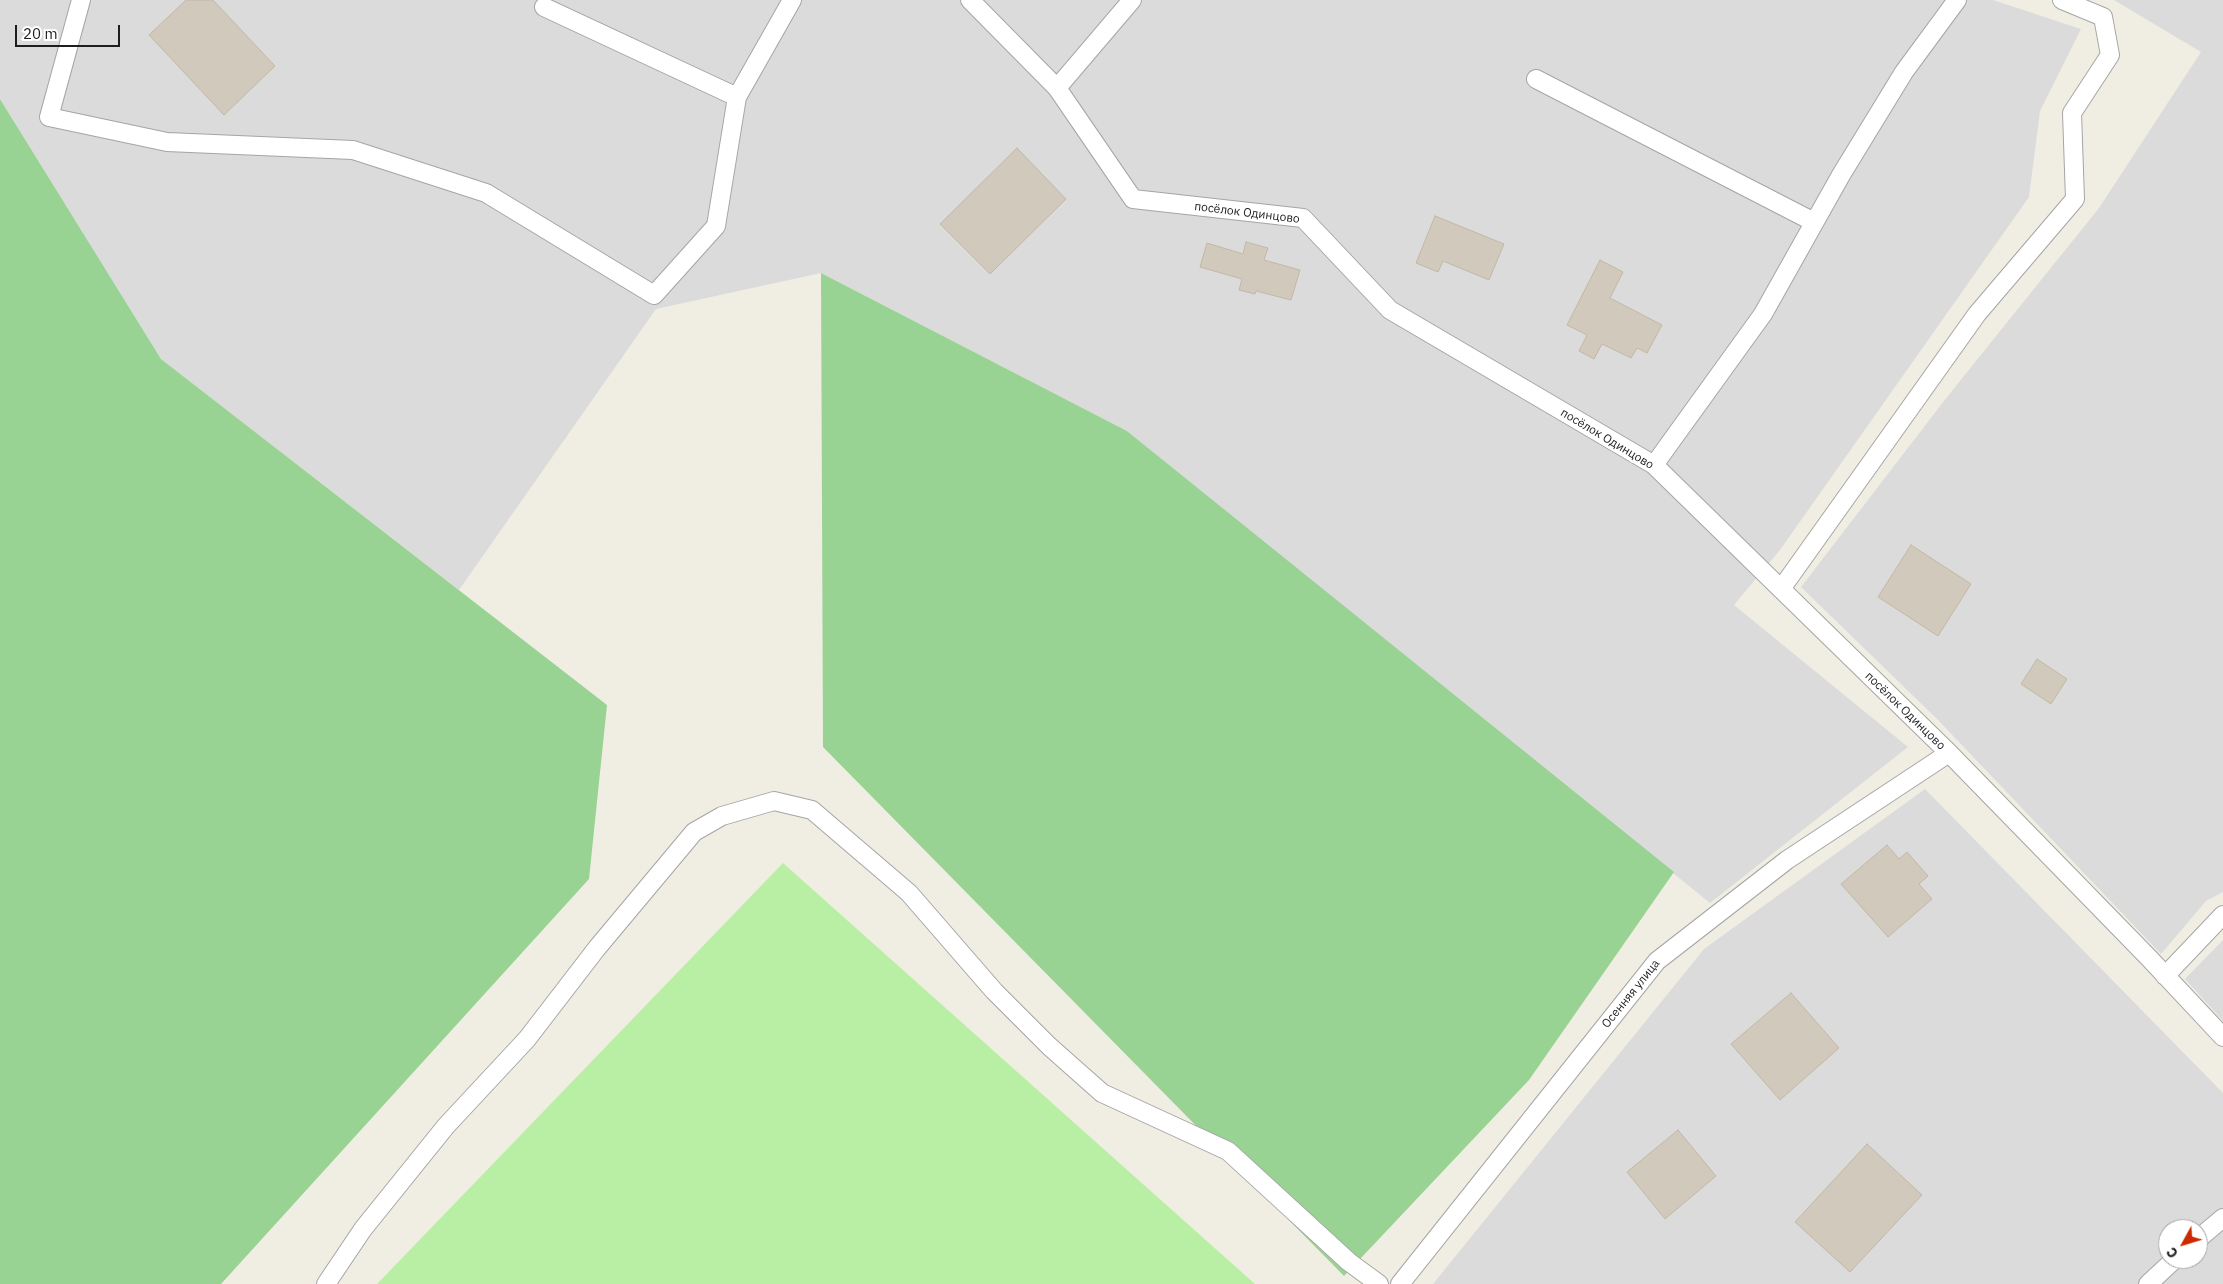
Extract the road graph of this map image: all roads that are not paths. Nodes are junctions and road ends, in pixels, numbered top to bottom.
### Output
1 (81, 0) edge
2 (792, 0) edge
3 (970, 0) edge
4 (1132, 0) edge
5 (1957, 0) edge
6 (2062, 0) edge
7 (544, 7) dead end
8 (1536, 79) dead end
9 (1057, 88) junction
10 (737, 97) junction
11 (1814, 222) junction
12 (1654, 465) junction
13 (1780, 589) junction
14 (1949, 753) junction
15 (2223, 915) edge
16 (2165, 976) junction
17 (2223, 1037) edge
18 (2223, 1218) edge
19 (2208, 1231) edge
20 (2164, 1269) edge
21 (326, 1284) edge
22 (1379, 1284) edge
23 (1400, 1284) edge
24 (2148, 1284) edge

1 - 10 lane
2 - 10 lane
3 - 9 lane, посёлок Одинцово
4 - 9 lane
5 - 11 lane
6 - 13 lane
7 - 10 lane
8 - 11 lane
9 - 12 lane, посёлок Одинцово
11 - 12 lane
12 - 13 lane, посёлок Одинцово
13 - 14 lane, посёлок Одинцово
14 - 16 lane, посёлок Одинцово
14 - 23 lane, Осенняя улица
15 - 16 lane
16 - 17 lane, посёлок Одинцово
18 - 19 lane
20 - 24 lane
21 - 22 lane

